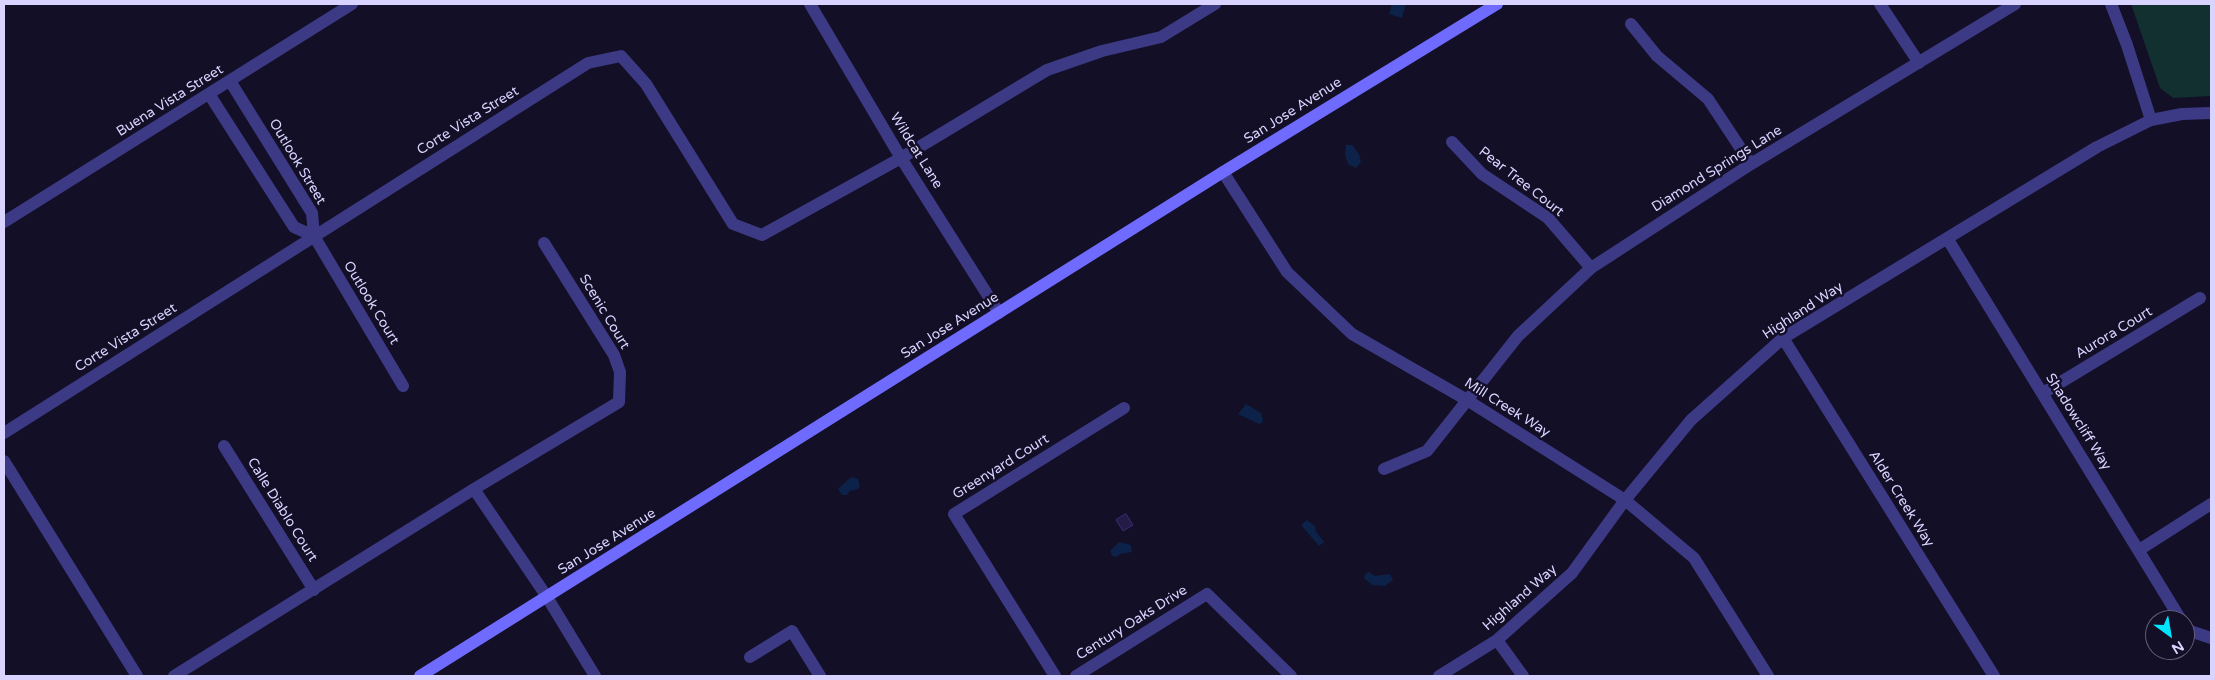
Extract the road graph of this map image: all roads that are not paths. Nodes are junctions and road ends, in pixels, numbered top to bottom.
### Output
1 (352, 4) edge
2 (810, 4) edge
3 (1215, 4) edge
4 (1497, 4) edge
5 (1880, 4) edge
6 (2015, 4) edge
7 (2111, 4) edge
8 (1631, 24) dead end
9 (1918, 63) junction
10 (230, 81) junction
11 (209, 94) junction
12 (2211, 113) edge
13 (2150, 120) junction
14 (1452, 142) dead end
15 (901, 158) junction
16 (1751, 164) junction
17 (1223, 172) junction
18 (4, 222) edge
19 (314, 236) junction
20 (1948, 238) junction
21 (544, 243) dead end
22 (1592, 268) junction
23 (2200, 298) dead end
24 (999, 313) junction
25 (1783, 338) junction
26 (403, 386) dead end
27 (2043, 393) junction
28 (1468, 400) junction
29 (1124, 408) dead end
30 (4, 433) edge
31 (224, 446) dead end
32 (4, 461) edge
33 (1384, 470) dead end
34 (474, 489) junction
35 (1625, 500) junction
36 (2211, 504) edge
37 (2139, 550) junction
38 (314, 590) junction
39 (547, 597) junction
40 (2176, 610) edge
41 (2195, 633) edge
42 (2211, 638) edge
43 (1497, 640) junction
44 (750, 657) dead end
45 (137, 676) edge
46 (174, 676) edge
47 (420, 676) edge
48 (594, 676) edge
49 (820, 676) edge
50 (1055, 676) edge
51 (1076, 676) edge
52 (1291, 676) edge
53 (1440, 676) edge
54 (1523, 676) edge
55 (1768, 676) edge
56 (1994, 676) edge

1 - 10 street, Buena Vista Street
2 - 15 street, Wildcat Lane
3 - 15 street
4 - 17 street, San Jose Avenue
5 - 9 street
6 - 9 street, Diamond Springs Lane
7 - 13 street
8 - 16 street
9 - 16 street, Diamond Springs Lane
10 - 11 street, Buena Vista Street
10 - 19 street, Outlook Street
11 - 18 street, Buena Vista Street
11 - 19 street
12 - 13 street, Highland Way
13 - 20 street, Highland Way
14 - 22 street, Pear Tree Court
15 - 19 street, Corte Vista Street
15 - 24 street, Wildcat Lane
16 - 22 street, Diamond Springs Lane
17 - 24 street, San Jose Avenue
17 - 28 street, Mill Creek Way
19 - 26 street, Outlook Court
19 - 30 street, Corte Vista Street
20 - 25 street, Highland Way
20 - 27 street, Shadowcliff Way
21 - 34 street, Scenic Court
22 - 28 street, Diamond Springs Lane
23 - 27 street, Aurora Court
24 - 39 street, San Jose Avenue
25 - 35 street, Highland Way
25 - 56 street, Alder Creek Way
27 - 37 street, Shadowcliff Way
28 - 33 street, Diamond Springs Lane
28 - 35 street, Mill Creek Way
29 - 50 street, Greenyard Court
31 - 38 street, Calle Diablo Court
32 - 45 street
34 - 38 street
34 - 39 street
35 - 43 street, Highland Way
35 - 55 street, Mill Creek Way
36 - 37 street
37 - 40 street, Shadowcliff Way
38 - 46 street
39 - 47 street, San Jose Avenue
39 - 48 street
41 - 42 street
43 - 53 street, Highland Way
43 - 54 street
44 - 49 street
51 - 52 street, Century Oaks Drive

